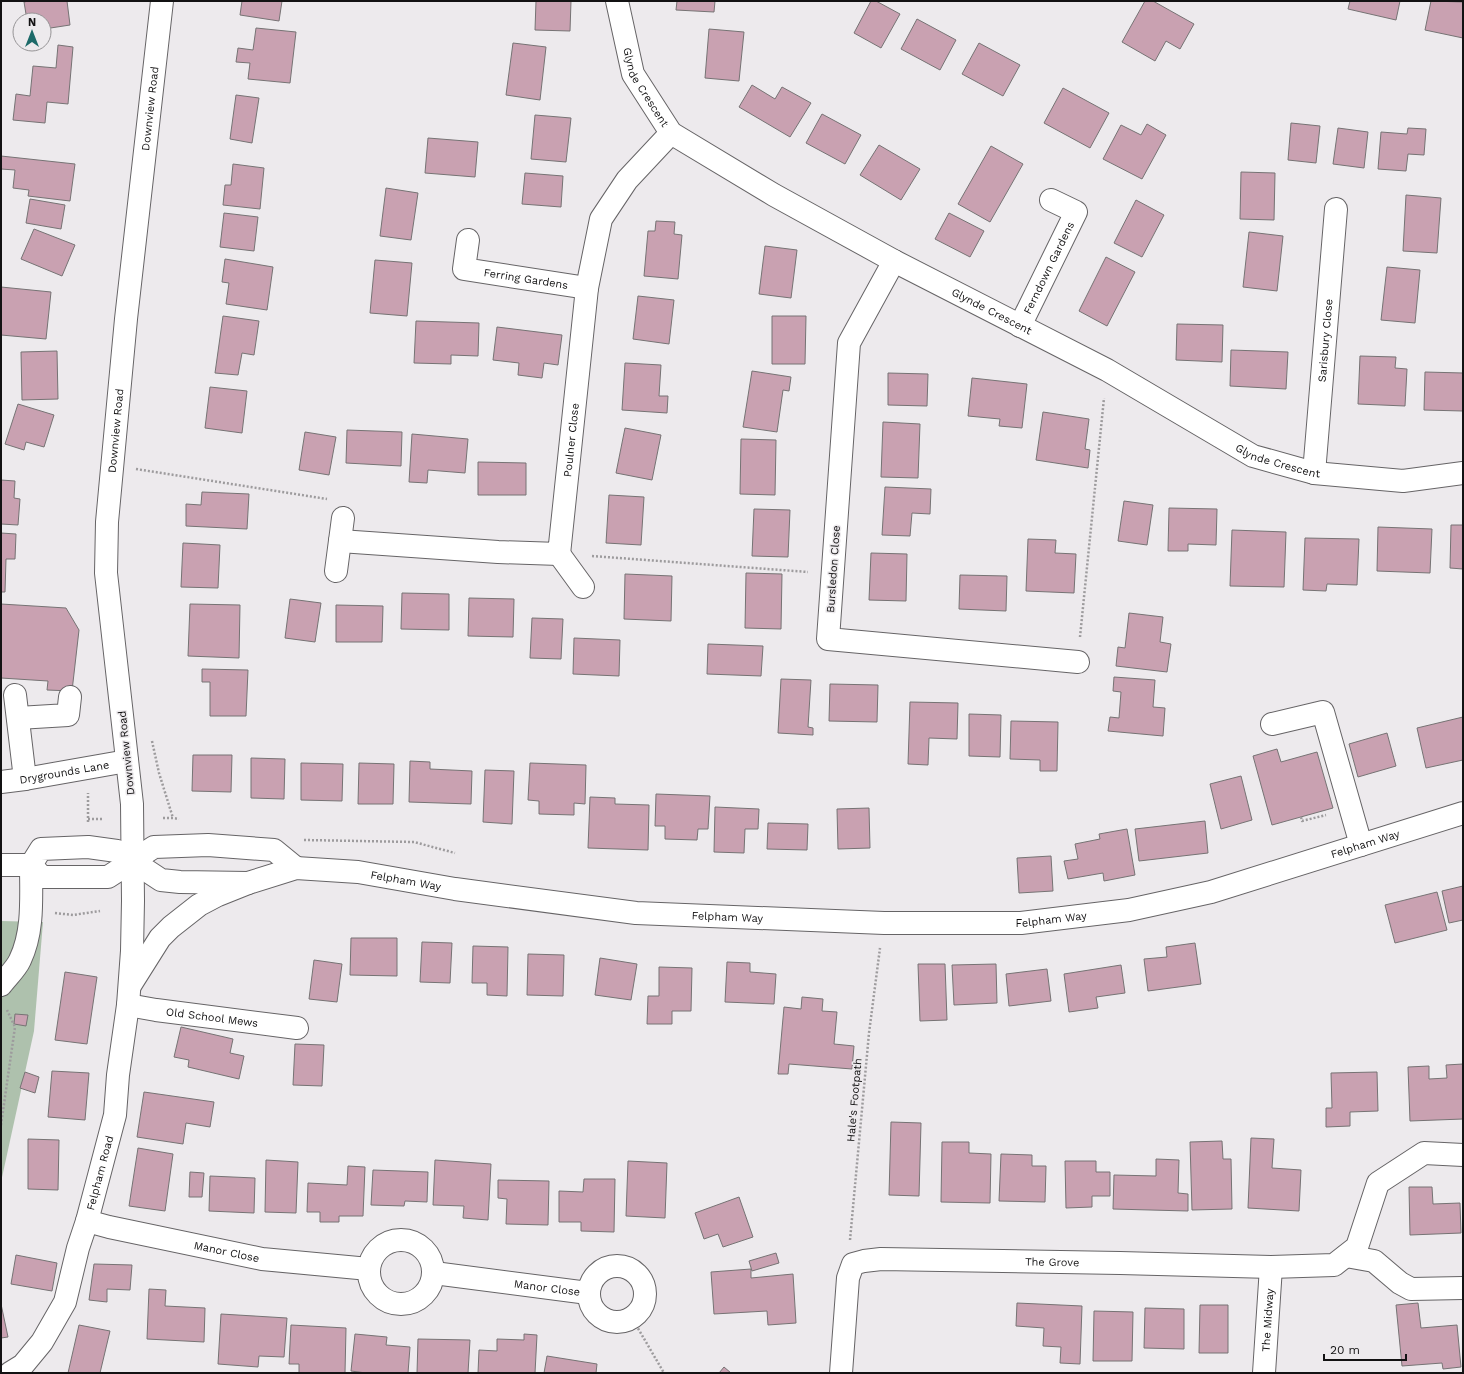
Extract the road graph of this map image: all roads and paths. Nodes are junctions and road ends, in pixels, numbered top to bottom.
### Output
1 (162, 1) edge
2 (617, 1) edge
3 (671, 133) junction
4 (1051, 200) dead end
5 (1336, 209) dead end
6 (468, 240) dead end
7 (894, 261) junction
8 (587, 288) junction
9 (1020, 326) junction
10 (1107, 370) junction
11 (112, 466) junction
12 (1314, 473) junction
13 (1463, 473) edge
14 (343, 518) joint
15 (340, 540) junction
16 (559, 554) junction
17 (336, 571) dead end
18 (832, 573) junction
19 (583, 588) dead end
20 (1078, 662) joint
21 (15, 695) dead end
22 (70, 697) dead end
23 (18, 718) junction
24 (1272, 724) dead end
25 (151, 736) dead end
26 (127, 761) junction
27 (25, 779) junction
28 (1, 782) edge
29 (88, 792) dead end
30 (1463, 813) edge
31 (1321, 816) dead end
32 (1301, 817) dead end
33 (163, 818) dead end
34 (173, 818) junction
35 (88, 819) junction
36 (102, 819) dead end
37 (180, 820) dead end
38 (88, 825) dead end
39 (297, 840) dead end
40 (1361, 844) junction
41 (455, 853) dead end
42 (132, 861) junction
43 (1, 865) edge
44 (31, 865) junction
45 (296, 868) junction
46 (248, 883) junction
47 (100, 911) dead end
48 (73, 915) dead end
49 (880, 946) dead end
50 (1, 985) edge
51 (129, 996) junction
52 (6, 1009) dead end
53 (296, 1028) dead end
54 (1, 1125) edge
55 (1463, 1155) edge
56 (87, 1221) junction
57 (1351, 1252) junction
58 (853, 1264) junction
59 (1271, 1267) junction
60 (369, 1269) junction
61 (434, 1273) junction
62 (1463, 1288) edge
63 (588, 1293) junction
64 (632, 1318) junction
65 (10, 1373) edge
66 (664, 1373) edge
67 (841, 1373) edge
68 (1264, 1373) edge

1 - 11 street, Downview Road
2 - 3 street, Glynde Crescent
3 - 7 street, Glynde Crescent
3 - 8 street, Poulner Close
4 - 9 street, Ferndown Gardens
5 - 12 street, Sarisbury Close
6 - 8 street, Ferring Gardens
7 - 9 street, Glynde Crescent
7 - 18 street, Bursledon Close
8 - 16 street, Poulner Close
9 - 10 street, Glynde Crescent
10 - 12 street, Glynde Crescent
10 - 20 path
11 - 14 path
11 - 26 street, Downview Road
12 - 13 street, Glynde Crescent
14 - 15 street
15 - 16 street
15 - 17 street
16 - 18 path
16 - 19 street
18 - 20 street, Bursledon Close
21 - 23 street
22 - 23 street
23 - 27 street
24 - 40 street
25 - 34 path
26 - 27 street, Drygrounds Lane
26 - 42 street, Downview Road
27 - 28 street, Drygrounds Lane
29 - 35 path
30 - 40 street, Felpham Way
31 - 32 path
33 - 34 path
34 - 37 path
35 - 36 path
35 - 38 path
39 - 41 path
40 - 45 street, Felpham Way
42 - 44 street
42 - 44 street, Felpham Way
42 - 45 street
42 - 46 street, Felpham Way
42 - 51 street, Felpham Road
43 - 44 street
44 - 50 street
45 - 46 street, Felpham Way
46 - 51 street
47 - 48 path
49 - 58 path, Hale's Footpath
51 - 53 street, Old School Mews
51 - 56 street, Felpham Road
52 - 54 path
55 - 57 street
56 - 60 street, Manor Close
56 - 65 street, Felpham Road
57 - 59 street, The Grove
57 - 62 street
58 - 59 street, The Grove
58 - 67 street
59 - 68 street, The Midway
60 - 61 street
60 - 61 street
61 - 63 street, Manor Close
63 - 64 street, Manor Close
63 - 64 street, Manor Close
64 - 66 path

